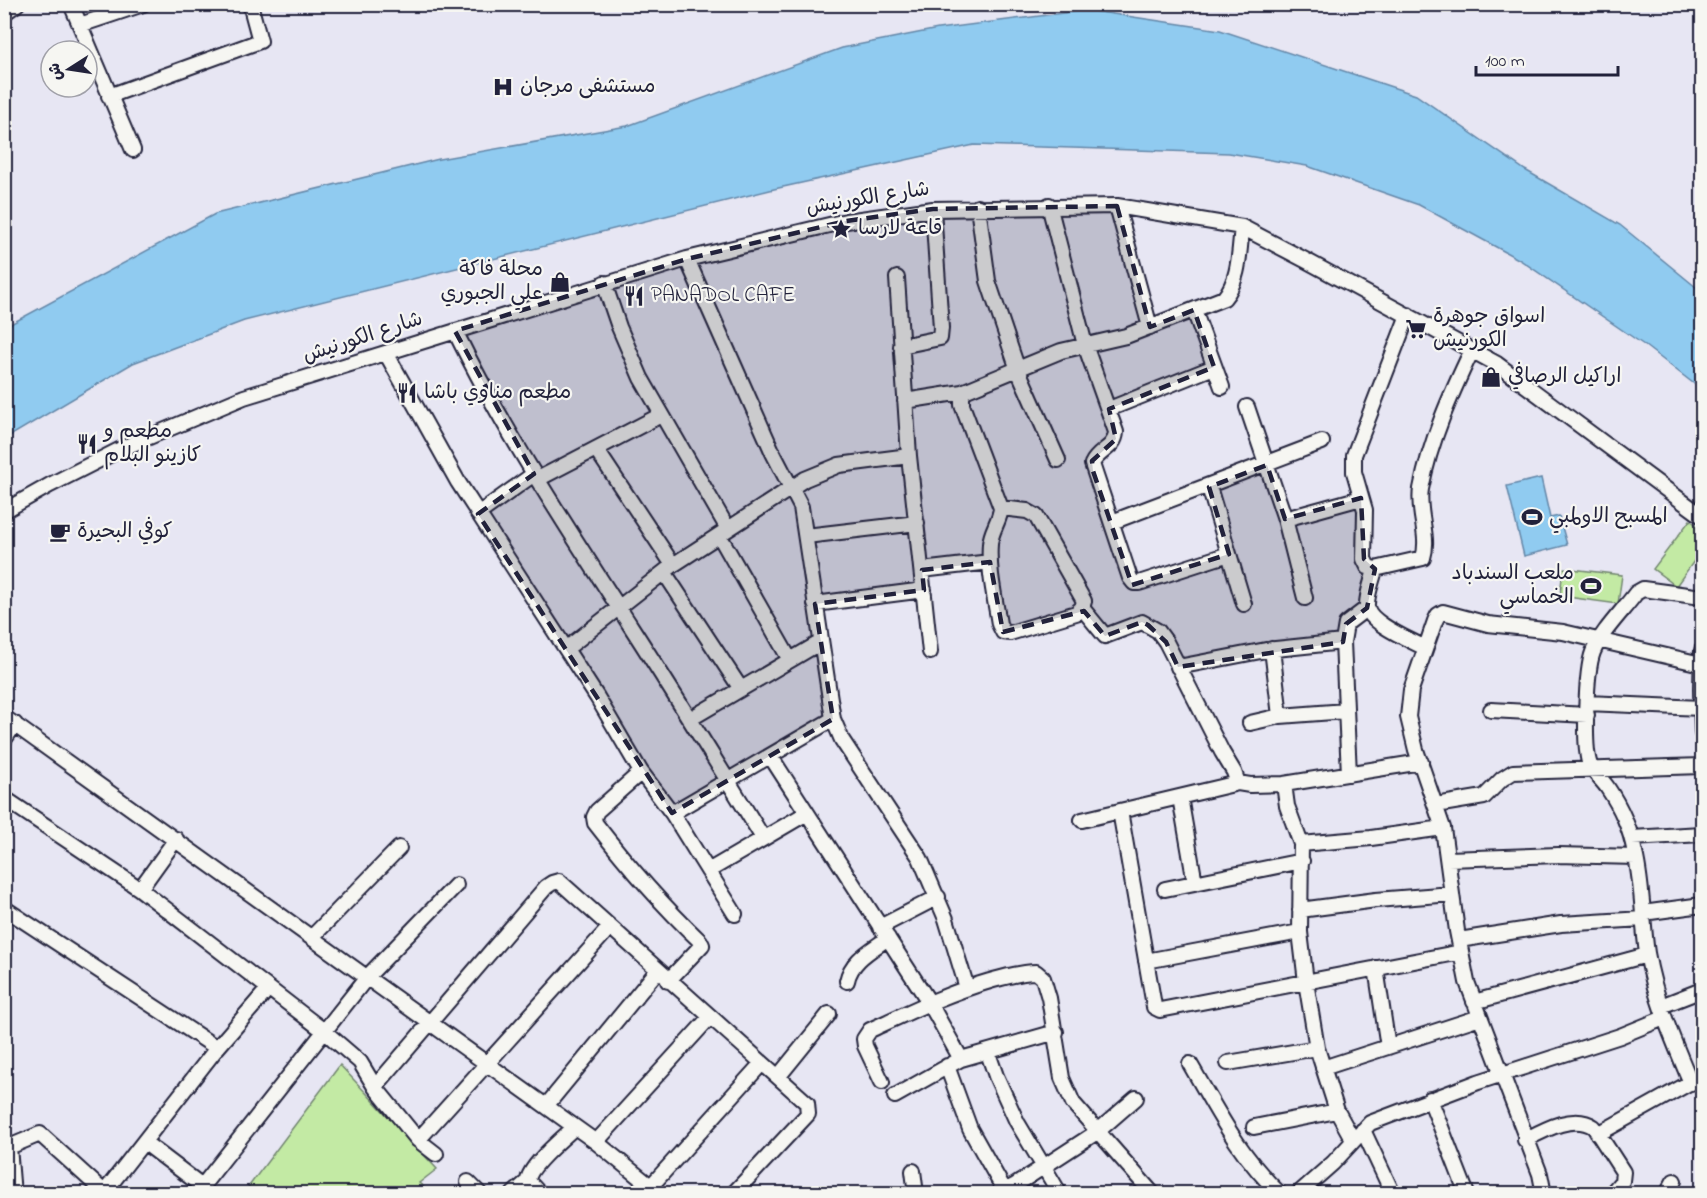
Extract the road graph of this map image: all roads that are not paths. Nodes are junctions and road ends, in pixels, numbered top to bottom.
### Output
1 (17, 4) edge
2 (71, 4) edge
3 (143, 4) edge
4 (250, 4) edge
5 (4, 13) edge
6 (80, 25) junction
7 (109, 96) junction
8 (133, 150) dead end
9 (1049, 206) junction
10 (1117, 206) junction
11 (978, 207) junction
12 (933, 209) junction
13 (1242, 227) junction
14 (687, 259) junction
15 (897, 278) dead end
16 (604, 283) junction
17 (1194, 310) junction
18 (1408, 315) junction
19 (1150, 327) junction
20 (455, 330) junction
21 (1085, 345) junction
22 (901, 346) junction
23 (1472, 350) junction
24 (386, 353) junction
25 (1214, 367) junction
26 (1018, 370) junction
27 (1222, 387) dead end
28 (962, 392) junction
29 (905, 401) junction
30 (1247, 407) dead end
31 (1109, 409) junction
32 (661, 415) junction
33 (1322, 442) dead end
34 (596, 449) junction
35 (909, 456) junction
36 (1058, 460) dead end
37 (1267, 465) junction
38 (536, 476) junction
39 (792, 487) junction
40 (1209, 487) junction
41 (1361, 498) junction
42 (1001, 508) junction
43 (4, 511) edge
44 (478, 514) junction
45 (1702, 516) edge
46 (1285, 519) junction
47 (917, 522) junction
48 (1112, 522) junction
49 (724, 532) junction
50 (806, 536) junction
51 (1229, 554) junction
52 (990, 562) junction
53 (669, 569) junction
54 (1376, 569) junction
55 (922, 570) junction
56 (924, 590) junction
57 (1702, 597) edge
58 (1305, 598) dead end
59 (815, 604) junction
60 (1244, 604) dead end
61 (619, 608) junction
62 (1082, 608) junction
63 (1367, 608) junction
64 (1599, 641) junction
65 (821, 642) junction
66 (1342, 642) junction
67 (1425, 648) junction
68 (566, 649) junction
69 (1272, 650) junction
70 (930, 652) dead end
71 (1702, 657) edge
72 (790, 660) junction
73 (1178, 667) junction
74 (741, 689) junction
75 (1701, 708) edge
76 (1587, 709) junction
77 (1491, 710) dead end
78 (1346, 711) junction
79 (1280, 716) junction
80 (690, 719) junction
81 (833, 719) junction
82 (10, 721) edge
83 (1250, 723) dead end
84 (1702, 733) edge
85 (4, 740) edge
86 (771, 757) junction
87 (1421, 762) junction
88 (1702, 766) edge
89 (1593, 770) junction
90 (641, 771) junction
91 (1349, 774) junction
92 (728, 780) junction
93 (1238, 783) junction
94 (1284, 784) junction
95 (1180, 797) junction
96 (4, 798) edge
97 (1436, 805) junction
98 (1120, 811) junction
99 (672, 813) junction
100 (807, 813) junction
101 (1082, 820) dead end
102 (1443, 828) junction
103 (1702, 834) edge
104 (763, 838) junction
105 (1632, 838) junction
106 (176, 839) junction
107 (1301, 844) junction
108 (399, 848) dead end
109 (1636, 857) junction
110 (1448, 859) junction
111 (1302, 861) junction
112 (708, 871) junction
113 (1195, 883) junction
114 (456, 885) dead end
115 (140, 889) junction
116 (1165, 889) dead end
117 (1452, 894) junction
118 (938, 897) junction
119 (1702, 904) edge
120 (4, 908) edge
121 (1300, 910) junction
122 (735, 914) dead end
123 (1643, 916) junction
124 (609, 927) junction
125 (1300, 932) junction
126 (884, 933) junction
127 (312, 937) junction
128 (1460, 946) junction
129 (1647, 955) junction
130 (1146, 962) junction
131 (1376, 968) junction
132 (658, 970) junction
133 (368, 976) junction
134 (668, 981) junction
135 (847, 981) dead end
136 (1306, 982) junction
137 (967, 988) junction
138 (268, 989) junction
139 (1702, 990) edge
140 (929, 1002) junction
141 (1474, 1002) junction
142 (1663, 1012) junction
143 (829, 1014) dead end
144 (710, 1017) junction
145 (1479, 1017) junction
146 (431, 1022) junction
147 (324, 1031) junction
148 (1056, 1032) junction
149 (1389, 1047) junction
150 (217, 1048) junction
151 (1317, 1048) junction
152 (988, 1053) junction
153 (961, 1059) junction
154 (486, 1062) junction
155 (1228, 1062) dead end
156 (762, 1063) junction
157 (1190, 1064) dead end
158 (947, 1066) junction
159 (1323, 1068) junction
160 (1502, 1074) junction
161 (778, 1077) junction
162 (1697, 1079) edge
163 (882, 1082) dead end
164 (375, 1087) junction
165 (895, 1096) dead end
166 (1136, 1098) dead end
167 (1430, 1099) junction
168 (546, 1106) junction
169 (1337, 1111) junction
170 (575, 1126) junction
171 (1254, 1127) dead end
172 (1097, 1132) junction
173 (1598, 1134) junction
174 (1358, 1135) junction
175 (418, 1140) junction
176 (1525, 1140) junction
177 (144, 1142) junction
178 (596, 1142) junction
179 (436, 1154) dead end
180 (1044, 1167) junction
181 (914, 1171) dead end
182 (528, 1180) junction
183 (468, 1182) dead end
184 (199, 1190) edge
185 (656, 1190) edge
186 (103, 1193) edge
187 (13, 1194) edge
188 (480, 1194) edge
189 (513, 1194) edge
190 (540, 1194) edge
191 (733, 1194) edge
192 (916, 1194) edge
193 (1060, 1194) edge
194 (1153, 1194) edge
195 (1280, 1194) edge
196 (1298, 1194) edge
197 (1393, 1194) edge
198 (1467, 1194) edge
199 (1544, 1194) edge
200 (1611, 1194) edge

1 - 5 street
2 - 6 street
3 - 6 street
4 - 7 street
6 - 7 street
7 - 8 street
9 - 10 street, شارع الكورنيش
9 - 11 street, شارع الكورنيش
9 - 21 street
10 - 13 street, شارع الكورنيش
10 - 19 street
11 - 12 street, شارع الكورنيش
11 - 26 street
12 - 14 street, شارع الكورنيش
12 - 22 street
13 - 17 street
13 - 18 street, شارع الكورنيش
14 - 16 street, شارع الكورنيش
14 - 39 street
15 - 22 street
16 - 20 street, شارع الكورنيش
16 - 32 street
17 - 19 street
17 - 25 street
18 - 23 street, شارع الكورنيش
18 - 41 street
19 - 21 street
20 - 24 street, شارع الكورنيش
20 - 38 street
21 - 26 street
21 - 31 street
22 - 29 street
23 - 45 street, شارع الكورنيش
23 - 54 street
24 - 43 street, شارع الكورنيش
24 - 44 street
25 - 27 street
25 - 31 street
26 - 28 street
26 - 36 street
28 - 29 street
28 - 42 street
29 - 35 street
30 - 37 street
31 - 48 street
32 - 34 street
32 - 49 street
33 - 37 street
34 - 38 street
34 - 53 street
35 - 39 street
35 - 47 street
37 - 40 street
37 - 46 street
38 - 44 street
38 - 61 street
39 - 49 street
39 - 50 street
40 - 48 street
40 - 51 street
41 - 46 street
41 - 54 street
42 - 52 street
42 - 62 street
44 - 68 street
46 - 58 street
47 - 50 street
47 - 55 street
48 - 51 street
49 - 53 street
49 - 72 street
50 - 59 street
51 - 60 street
52 - 55 street
52 - 62 street
53 - 61 street
53 - 74 street
54 - 63 street
55 - 56 street
56 - 59 street
56 - 70 street
57 - 64 street
59 - 65 street
61 - 68 street
61 - 80 street
62 - 73 street
63 - 66 street
63 - 67 street
64 - 67 street
64 - 71 street
64 - 76 street
65 - 72 street
65 - 81 street
66 - 69 street
66 - 78 street
67 - 87 street
68 - 90 street
69 - 73 street
69 - 79 street
71 - 75 street
72 - 74 street
73 - 93 street
74 - 80 street
75 - 76 street
75 - 84 street
76 - 77 street
76 - 89 street
78 - 79 street
78 - 91 street
79 - 83 street
80 - 92 street
81 - 86 street
81 - 118 street
82 - 85 street
82 - 106 street
86 - 92 street
86 - 100 street
87 - 91 street
87 - 97 street
88 - 89 street
89 - 97 street
89 - 105 street
90 - 99 street
90 - 134 street
91 - 94 street
92 - 99 street
92 - 104 street
93 - 94 street
93 - 95 street
94 - 107 street
95 - 98 street
95 - 113 street
96 - 115 street
97 - 102 street
98 - 101 street
98 - 130 street
99 - 112 street
100 - 104 street
100 - 126 street
102 - 107 street
102 - 110 street
103 - 105 street
104 - 112 street
105 - 109 street
106 - 115 street
106 - 127 street
107 - 111 street
108 - 127 street
109 - 110 street
109 - 123 street
110 - 117 street
111 - 113 street
111 - 121 street
112 - 122 street
113 - 116 street
114 - 133 street
115 - 138 street
117 - 121 street
117 - 128 street
118 - 126 street
118 - 137 street
119 - 123 street
120 - 150 street
121 - 125 street
123 - 128 street
123 - 129 street
124 - 132 street
124 - 146 street
124 - 154 street
125 - 130 street
125 - 136 street
126 - 135 street
126 - 140 street
127 - 133 street
128 - 131 street
128 - 141 street
129 - 141 street
129 - 142 street
130 - 136 street
131 - 136 street
131 - 149 street
132 - 134 street
132 - 168 street
133 - 146 street
133 - 147 street
134 - 144 street
136 - 151 street
137 - 140 street
137 - 148 street
138 - 147 street
138 - 150 street
139 - 142 street
140 - 153 street
140 - 163 street
141 - 145 street
142 - 160 street
142 - 162 street
143 - 161 street
144 - 156 street
144 - 178 street
145 - 149 street
145 - 160 street
146 - 154 street
146 - 164 street
147 - 164 street
147 - 184 street
148 - 152 street
148 - 172 street
149 - 159 street
150 - 177 street
151 - 155 street
151 - 159 street
152 - 153 street
152 - 180 street
153 - 158 street
154 - 168 street
154 - 175 street
156 - 161 street
156 - 185 street
157 - 195 street
158 - 165 street
158 - 180 street
159 - 169 street
160 - 167 street
160 - 176 street
161 - 191 street
162 - 173 street
164 - 175 street
166 - 172 street
167 - 174 street
167 - 198 street
168 - 170 street
169 - 171 street
169 - 174 street
170 - 178 street
170 - 182 street
172 - 180 street
172 - 194 street
173 - 176 street
173 - 200 street
174 - 196 street
174 - 197 street
175 - 179 street
176 - 199 street
177 - 184 street
177 - 186 street
178 - 185 street
180 - 193 street
181 - 192 street
182 - 189 street
182 - 190 street
183 - 188 street
186 - 187 street

